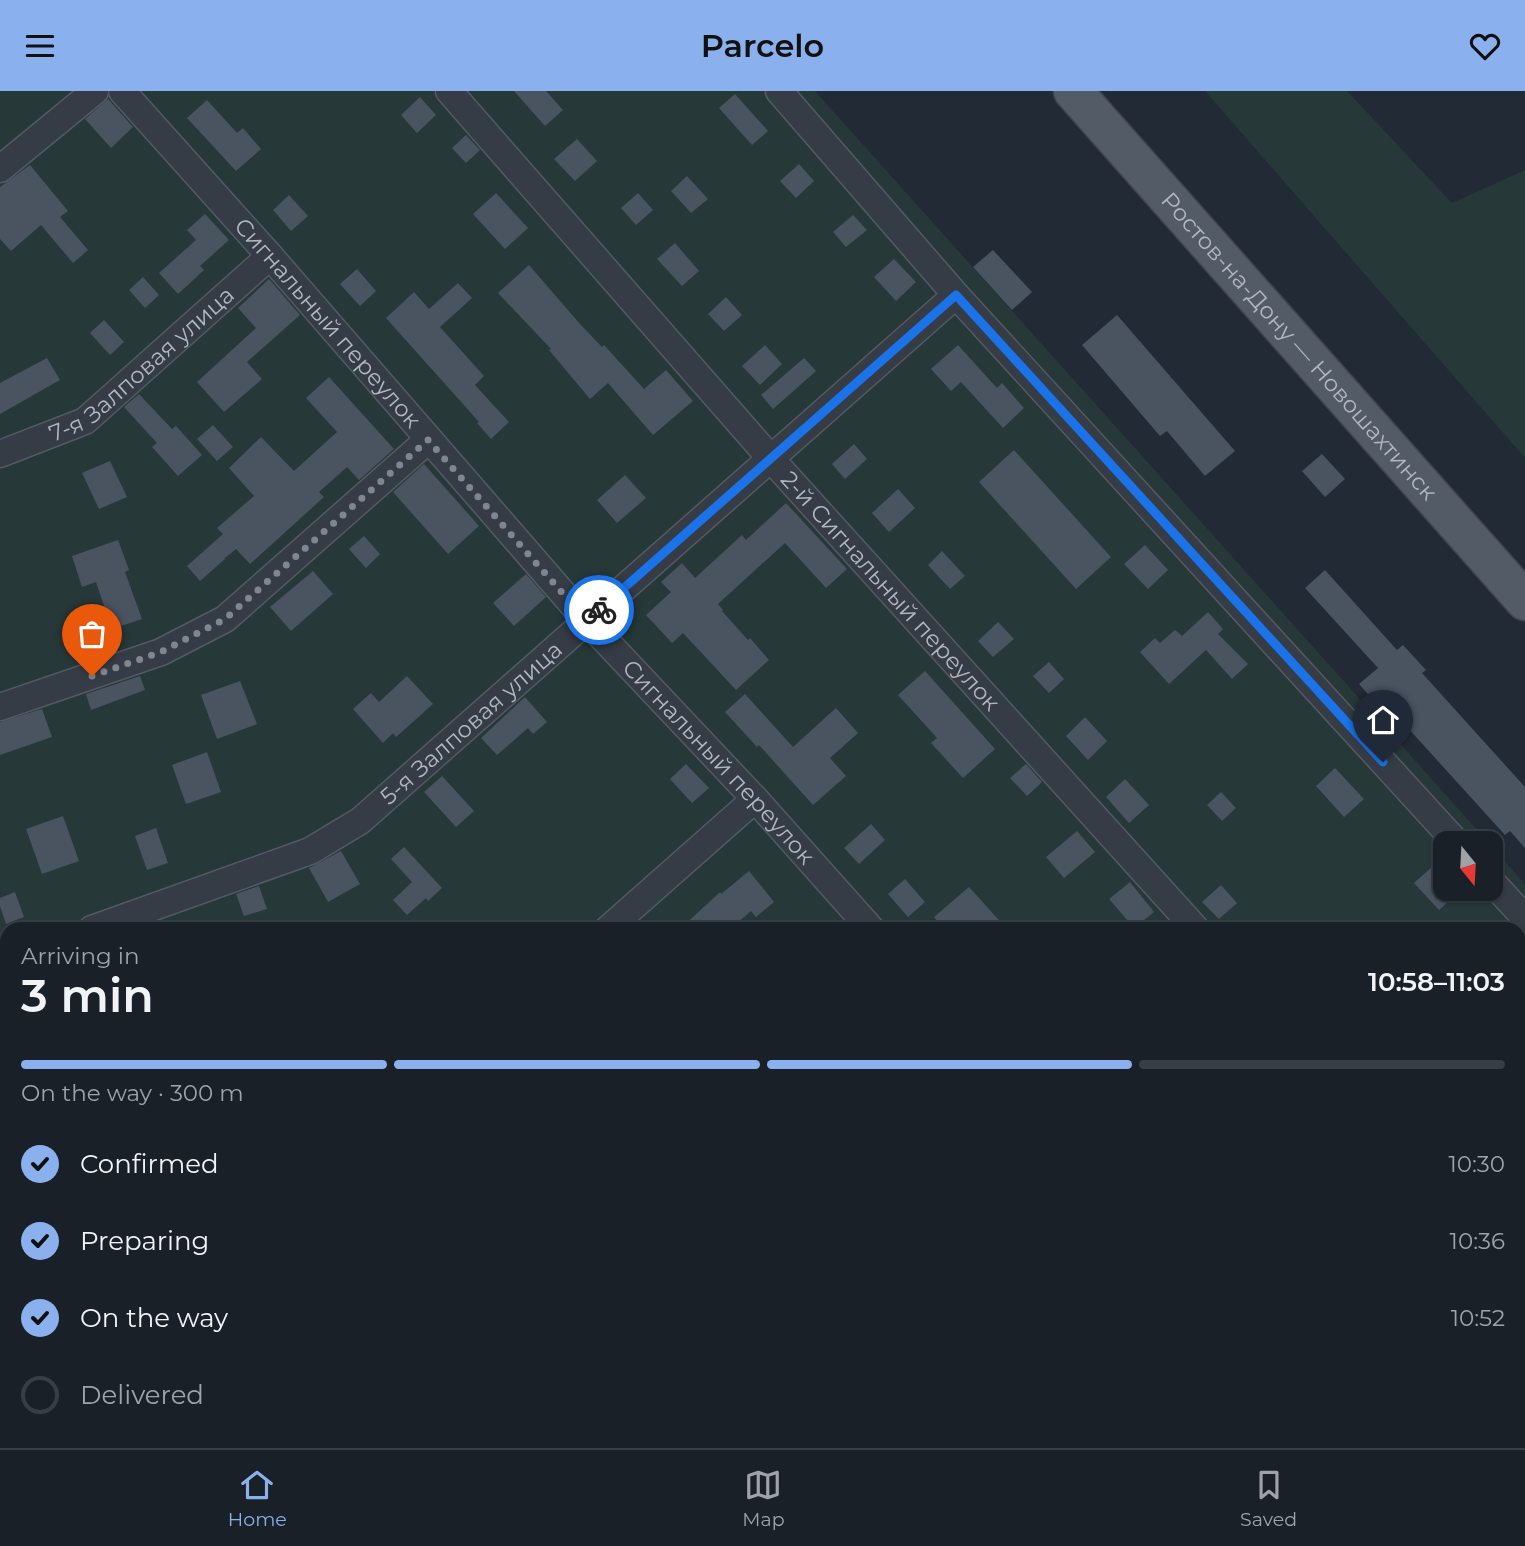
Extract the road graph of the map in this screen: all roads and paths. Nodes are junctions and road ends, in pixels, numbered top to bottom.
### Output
1 (95, 91) edge
2 (122, 91) edge
3 (449, 91) edge
4 (779, 91) edge
5 (1073, 91) edge
6 (0, 169) edge
7 (270, 256) junction
8 (956, 295) junction
9 (428, 440) junction
10 (0, 454) edge
11 (772, 460) junction
12 (1525, 601) edge
13 (587, 621) junction
14 (0, 707) edge
15 (755, 799) junction
16 (1446, 831) edge
17 (1503, 894) edge
18 (1525, 918) edge
19 (112, 922) edge
20 (616, 922) edge
21 (865, 922) edge
22 (1190, 922) edge

1 - 6 street
2 - 7 street, Сигнальный переулок
3 - 11 street, 2-й Сигнальный переулок
4 - 8 street
5 - 12 main road, Ростов-на-Дону — Новошахтинск
7 - 9 street, Сигнальный переулок
7 - 10 street, 7-я Залповая улица
8 - 11 street, 5-я Залповая улица
8 - 16 street
9 - 13 street, Сигнальный переулок
9 - 14 street
11 - 13 street, 5-я Залповая улица
11 - 22 street, 2-й Сигнальный переулок
13 - 15 street, Сигнальный переулок
13 - 19 street, 5-я Залповая улица
15 - 20 street
15 - 21 street, Сигнальный переулок
17 - 18 street

